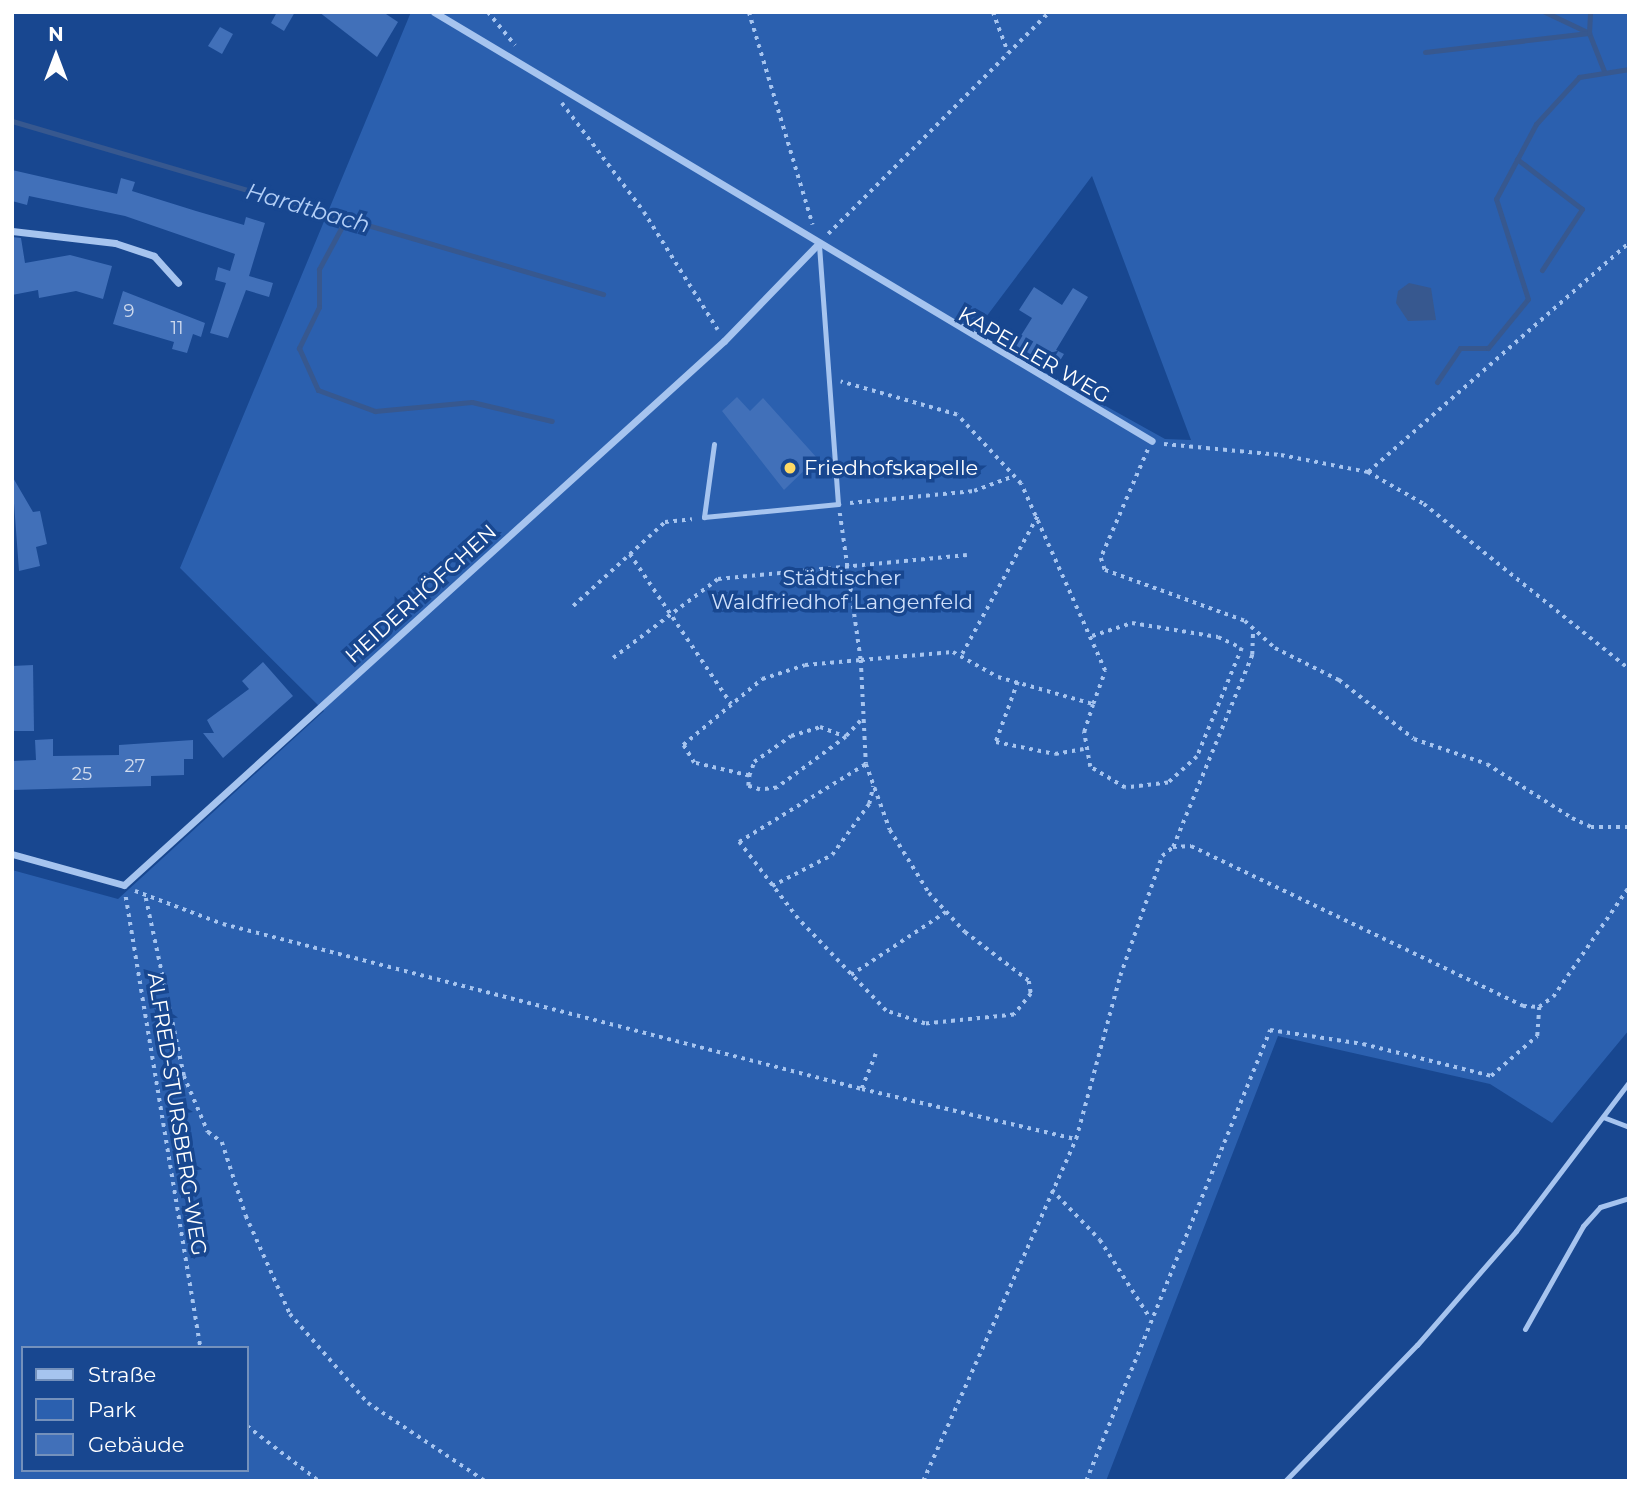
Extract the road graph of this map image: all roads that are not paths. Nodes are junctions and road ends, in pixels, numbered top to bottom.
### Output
1 (434, 12) edge
2 (12, 231) edge
3 (819, 243) junction
4 (178, 283) dead end
5 (1152, 442) road end
6 (714, 444) dead end
7 (12, 854) edge
8 (1629, 1082) edge
9 (1603, 1117) junction
10 (1629, 1127) edge
11 (1629, 1198) edge
12 (1525, 1329) dead end
13 (1284, 1481) edge

1 - 3 street, KAPELLER WEG
2 - 4 street
3 - 5 street, KAPELLER WEG
3 - 6 lane
3 - 7 street, HEIDERHÖFCHEN
8 - 9 lane
9 - 10 lane
9 - 13 lane
11 - 12 lane

